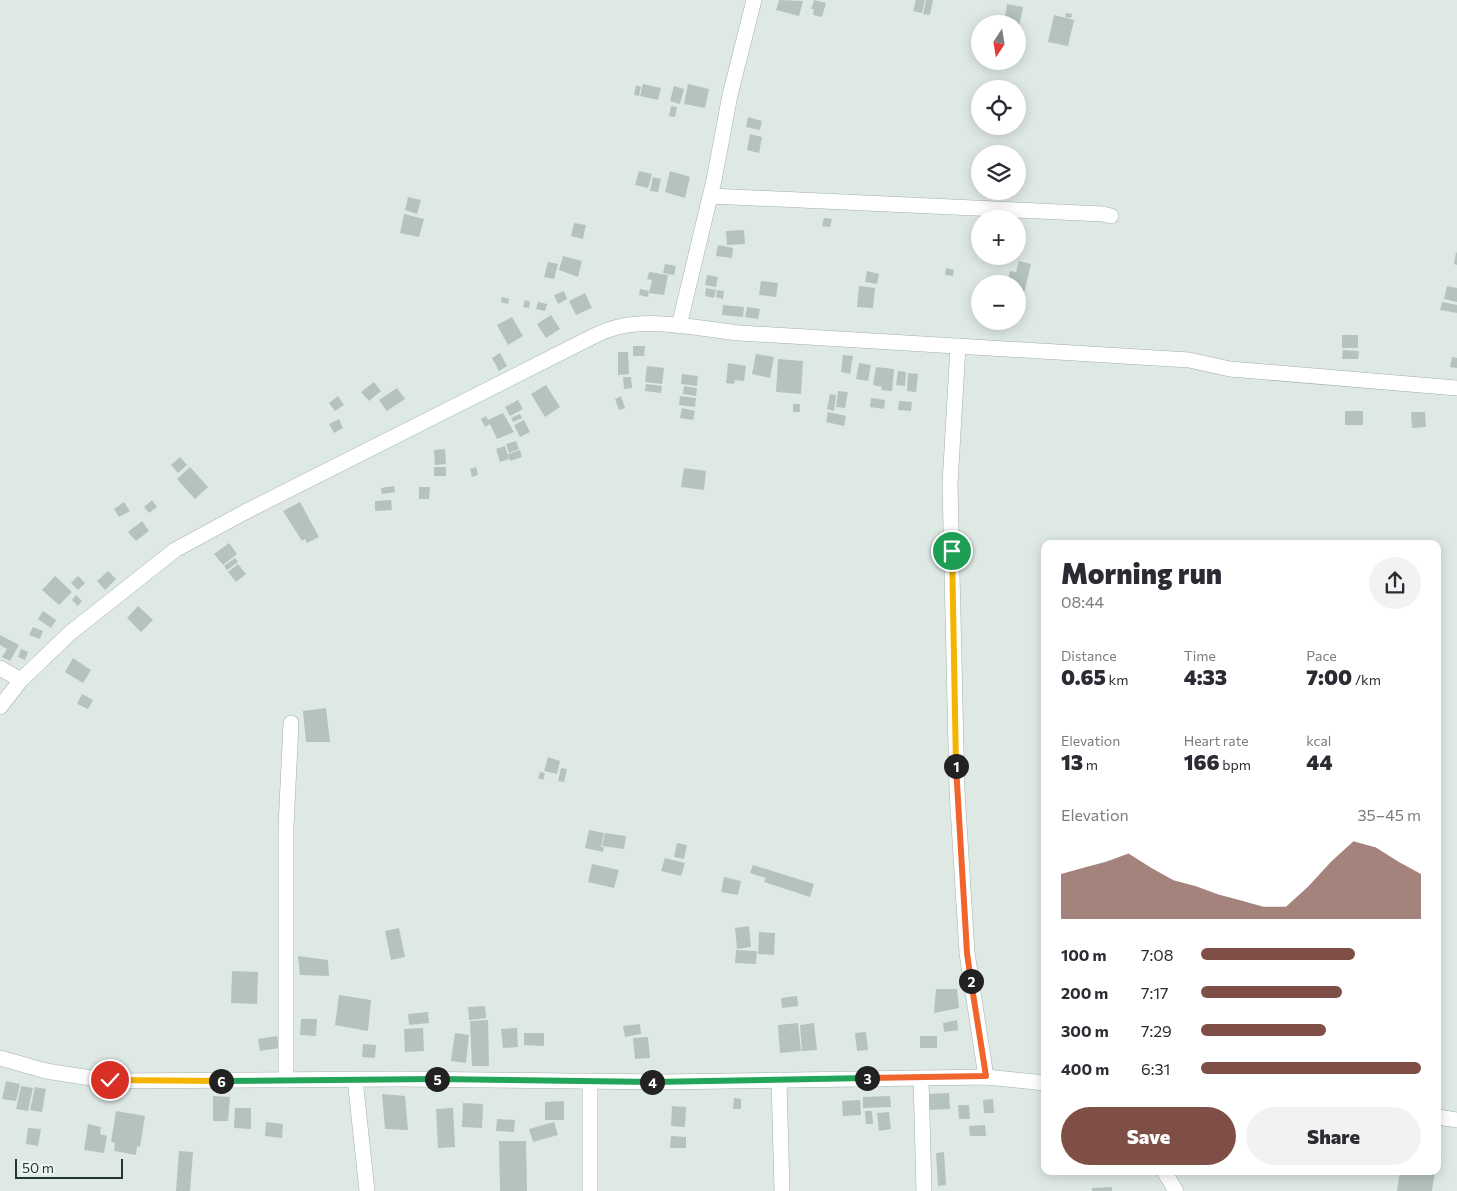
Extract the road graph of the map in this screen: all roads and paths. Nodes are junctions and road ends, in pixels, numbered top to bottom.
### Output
1 (754, 0) edge
2 (710, 196) junction
3 (1111, 216) dead end
4 (679, 326) junction
5 (958, 346) junction
6 (1457, 388) edge
7 (0, 668) edge
8 (21, 680) junction
9 (0, 707) edge
10 (291, 723) dead end
11 (0, 1058) edge
12 (986, 1076) junction
13 (921, 1078) junction
14 (355, 1079) junction
15 (286, 1080) junction
16 (779, 1080) junction
17 (590, 1081) junction
18 (1041, 1083) edge
19 (1441, 1117) edge
20 (1457, 1120) edge
21 (1166, 1175) edge
22 (367, 1191) edge
23 (590, 1191) edge
24 (782, 1191) edge
25 (924, 1191) edge
26 (1176, 1191) edge

1 - 2 street
2 - 3 street
2 - 4 street
4 - 5 street
4 - 8 street
5 - 6 street
5 - 12 street
7 - 8 street
8 - 9 street
10 - 15 street
11 - 15 street
12 - 13 street
12 - 18 street
13 - 16 street
13 - 25 street
14 - 15 street
14 - 17 street
14 - 22 street
16 - 17 street
16 - 24 street
17 - 23 street
19 - 20 street
21 - 26 street

